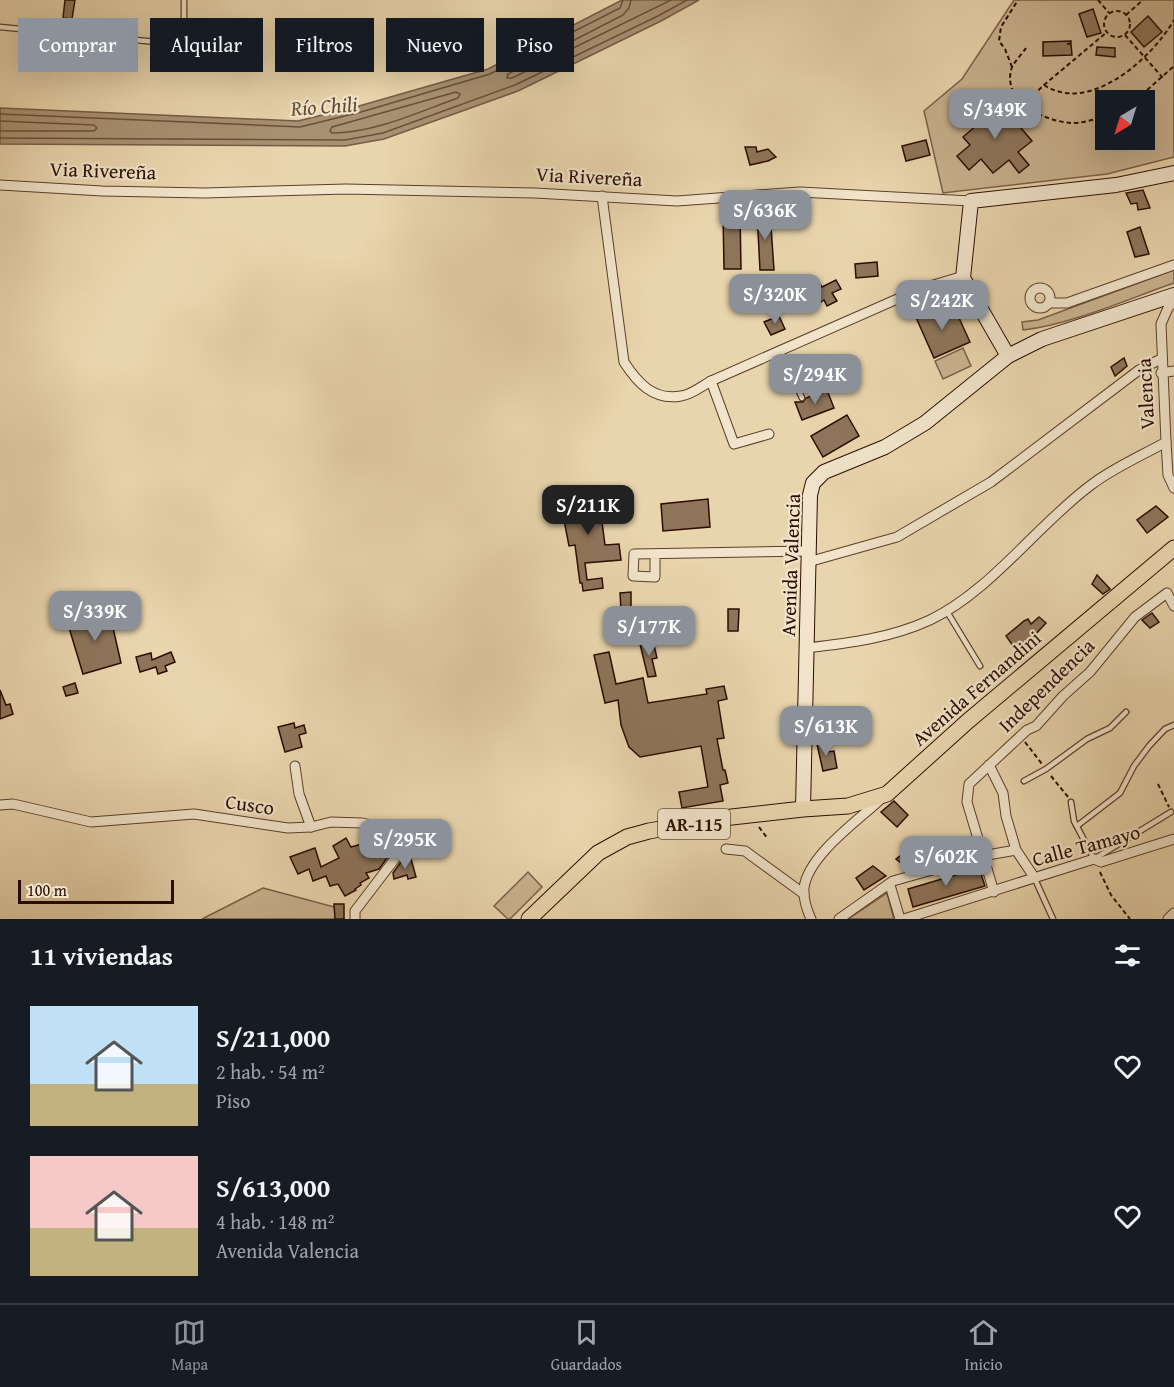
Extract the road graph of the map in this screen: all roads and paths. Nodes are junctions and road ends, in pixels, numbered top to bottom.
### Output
1 (184, 0) edge
2 (1018, 0) edge
3 (1098, 0) edge
4 (1143, 0) edge
5 (1109, 13) junction
6 (1126, 15) junction
7 (1174, 20) edge
8 (0, 27) edge
9 (1107, 32) junction
10 (1124, 34) junction
11 (1026, 48) dead end
12 (1145, 57) junction
13 (1174, 66) edge
14 (1012, 67) junction
15 (1163, 78) junction
16 (1044, 85) junction
17 (1148, 90) edge
18 (1023, 105) junction
19 (1011, 116) dead end
20 (1095, 119) edge
21 (1174, 173) edge
22 (0, 185) edge
23 (602, 196) junction
24 (971, 201) junction
25 (1174, 265) edge
26 (963, 278) junction
27 (1174, 295) edge
28 (1174, 301) edge
29 (1049, 303) dead end
30 (781, 352) junction
31 (1008, 356) junction
32 (1161, 359) junction
33 (1174, 371) edge
34 (1161, 373) junction
35 (711, 381) junction
36 (802, 398) dead end
37 (770, 434) dead end
38 (1166, 442) junction
39 (1174, 488) edge
40 (1174, 548) edge
41 (655, 554) dead end
42 (808, 557) junction
43 (1171, 590) edge
44 (1174, 606) edge
45 (946, 610) junction
46 (806, 648) junction
47 (980, 666) dead end
48 (1126, 712) dead end
49 (1174, 725) edge
50 (989, 765) junction
51 (295, 766) dead end
52 (1024, 781) dead end
53 (1158, 784) dead end
54 (887, 794) junction
55 (1071, 802) dead end
56 (0, 805) edge
57 (803, 809) junction
58 (1171, 812) joint
59 (1077, 826) junction
60 (311, 827) junction
61 (1174, 839) edge
62 (726, 849) dead end
63 (1016, 850) junction
64 (982, 856) junction
65 (1094, 859) junction
66 (1034, 878) junction
67 (890, 885) junction
68 (994, 892) junction
69 (804, 894) junction
70 (1174, 913) edge
71 (355, 919) edge
72 (529, 919) edge
73 (812, 919) edge
74 (839, 919) edge
75 (902, 919) edge
76 (1053, 919) edge
77 (1130, 919) edge
78 (1168, 919) edge

1 - 8 lane
2 - 14 path
3 - 5 path
4 - 6 path
5 - 6 path
5 - 9 path
6 - 10 path
7 - 12 path
9 - 10 path
9 - 16 path
10 - 12 path
11 - 14 path
12 - 15 path
12 - 16 path
13 - 15 path
14 - 18 path
15 - 17 path
16 - 18 path
18 - 19 path
18 - 20 path
21 - 24 street, Via Rivereña
22 - 23 street, Via Rivereña
23 - 24 street, Via Rivereña
23 - 35 street
24 - 26 street
25 - 29 street
26 - 30 street
26 - 31 street
27 - 31 street, Avenida Valencia
28 - 32 street, Valencia
30 - 35 street
30 - 36 lane
31 - 42 street, Avenida Valencia
32 - 34 street, Valencia
32 - 42 street
33 - 34 street
34 - 38 street, Valencia
35 - 37 street
38 - 39 street, Valencia
38 - 45 street
40 - 54 main road, Avenida Fernandini / AR-115
41 - 42 street
42 - 46 street, Avenida Valencia
43 - 44 street
43 - 50 street, Independencia
45 - 46 street
45 - 47 lane
46 - 57 street, Avenida Valencia
48 - 52 lane
49 - 59 lane
50 - 63 street
50 - 64 street, Independencia
51 - 60 street
53 - 58 path
54 - 57 main road, Avenida Fernandini / AR-115
54 - 69 street
55 - 59 lane
56 - 60 street, Cusco
57 - 72 main road, Avenida Fernandini / AR-115
58 - 65 lane
59 - 65 lane
60 - 71 street, Cusco
61 - 65 street, Calle Tamayo
62 - 69 street
63 - 64 street
63 - 66 street
64 - 67 street
64 - 68 street
65 - 66 street, Calle Tamayo
65 - 77 path
66 - 68 street, Calle Tamayo
66 - 76 lane
67 - 74 street
67 - 75 street
68 - 75 street, Calle Tamayo
69 - 73 street
70 - 78 street

